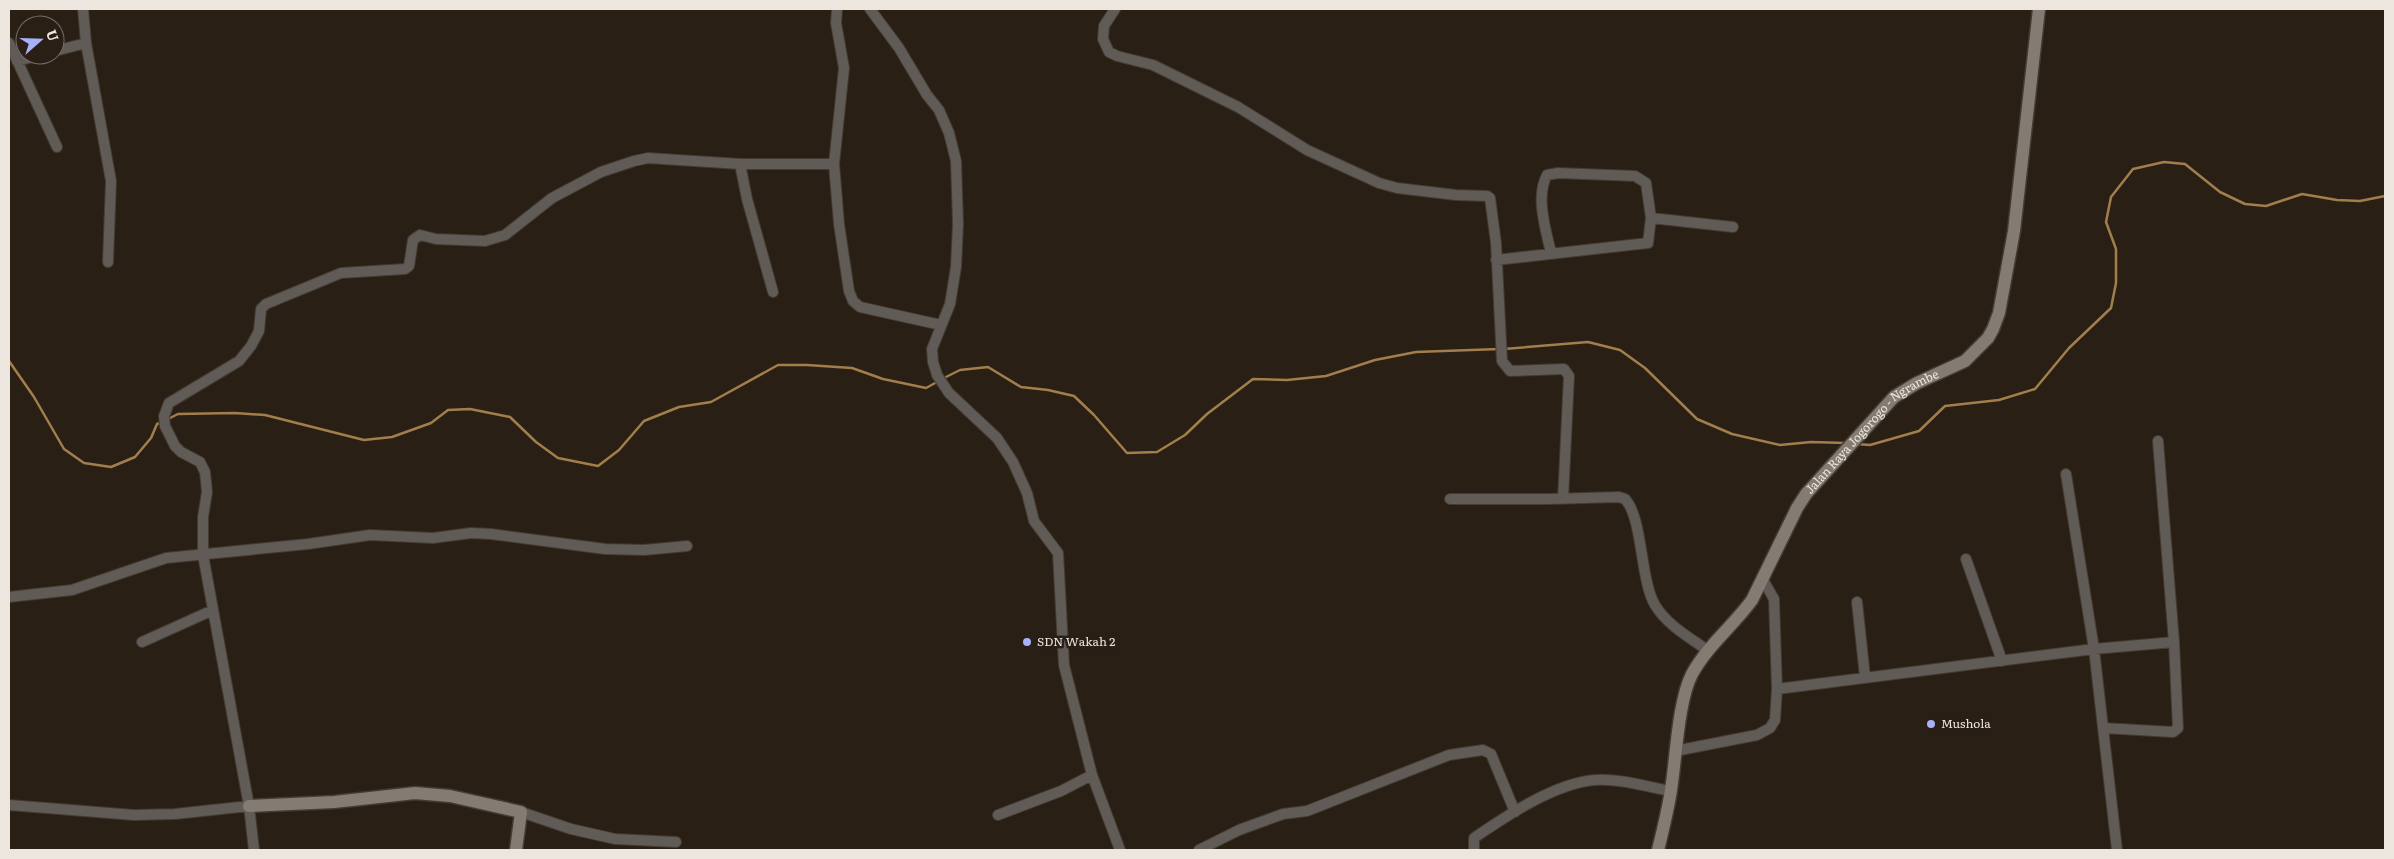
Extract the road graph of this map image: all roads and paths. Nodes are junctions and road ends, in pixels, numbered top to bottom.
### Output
1 (83, 9) edge
2 (837, 9) edge
3 (870, 9) edge
4 (1115, 9) edge
5 (2039, 9) edge
6 (86, 43) junction
7 (9, 44) edge
8 (65, 48) edge
9 (15, 57) edge
10 (19, 65) edge
11 (57, 147) dead end
12 (740, 164) junction
13 (834, 164) junction
14 (1651, 218) junction
15 (1732, 227) dead end
16 (1551, 252) junction
17 (1496, 260) junction
18 (108, 262) dead end
19 (773, 292) dead end
20 (941, 325) junction
21 (2158, 441) dead end
22 (2066, 474) dead end
23 (1450, 499) dead end
24 (1563, 499) junction
25 (687, 546) dead end
26 (203, 555) junction
27 (1966, 559) dead end
28 (1762, 580) junction
29 (9, 597) edge
30 (1857, 602) dead end
31 (213, 610) junction
32 (142, 642) dead end
33 (2174, 642) junction
34 (2094, 649) junction
35 (1707, 650) junction
36 (2002, 661) junction
37 (1865, 677) junction
38 (1778, 689) junction
39 (2103, 728) junction
40 (1675, 751) junction
41 (1092, 775) junction
42 (1671, 791) junction
43 (9, 805) edge
44 (249, 806) junction
45 (521, 812) junction
46 (1515, 812) junction
47 (998, 814) dead end
48 (676, 842) dead end
49 (254, 850) edge
50 (516, 850) edge
51 (1120, 850) edge
52 (1199, 850) edge
53 (1474, 850) edge
54 (1658, 850) edge
55 (2117, 850) edge

1 - 6 street
2 - 13 street
3 - 20 street
4 - 17 street
5 - 28 main road, Jalan Raya Jogorogo - Ngrambe
6 - 8 street
6 - 18 street
7 - 9 street
10 - 11 street
12 - 13 street
12 - 19 street
12 - 26 street
13 - 20 street
14 - 15 street
14 - 16 street
14 - 16 street
16 - 17 street
17 - 24 street
20 - 41 street
21 - 33 street
22 - 34 street
23 - 24 street
24 - 35 street
25 - 26 street
26 - 29 street
26 - 31 street
27 - 36 street
28 - 35 main road, Jalan Raya Jogorogo - Ngrambe
28 - 38 street
30 - 37 street
31 - 32 street
31 - 44 street
33 - 34 street
33 - 39 street
34 - 36 street
34 - 39 street
35 - 40 main road, Jalan Raya Jogorogo - Ngrambe
36 - 37 street
37 - 38 street
38 - 40 street
39 - 55 street
40 - 42 main road, Jalan Raya Jogorogo - Ngrambe
41 - 47 street
41 - 51 street
42 - 46 street
42 - 54 main road, Jalan Raya Jogorogo - Ngrambe
43 - 44 street
44 - 45 main road
44 - 49 street
45 - 48 street
45 - 50 main road
46 - 52 street
46 - 53 street

